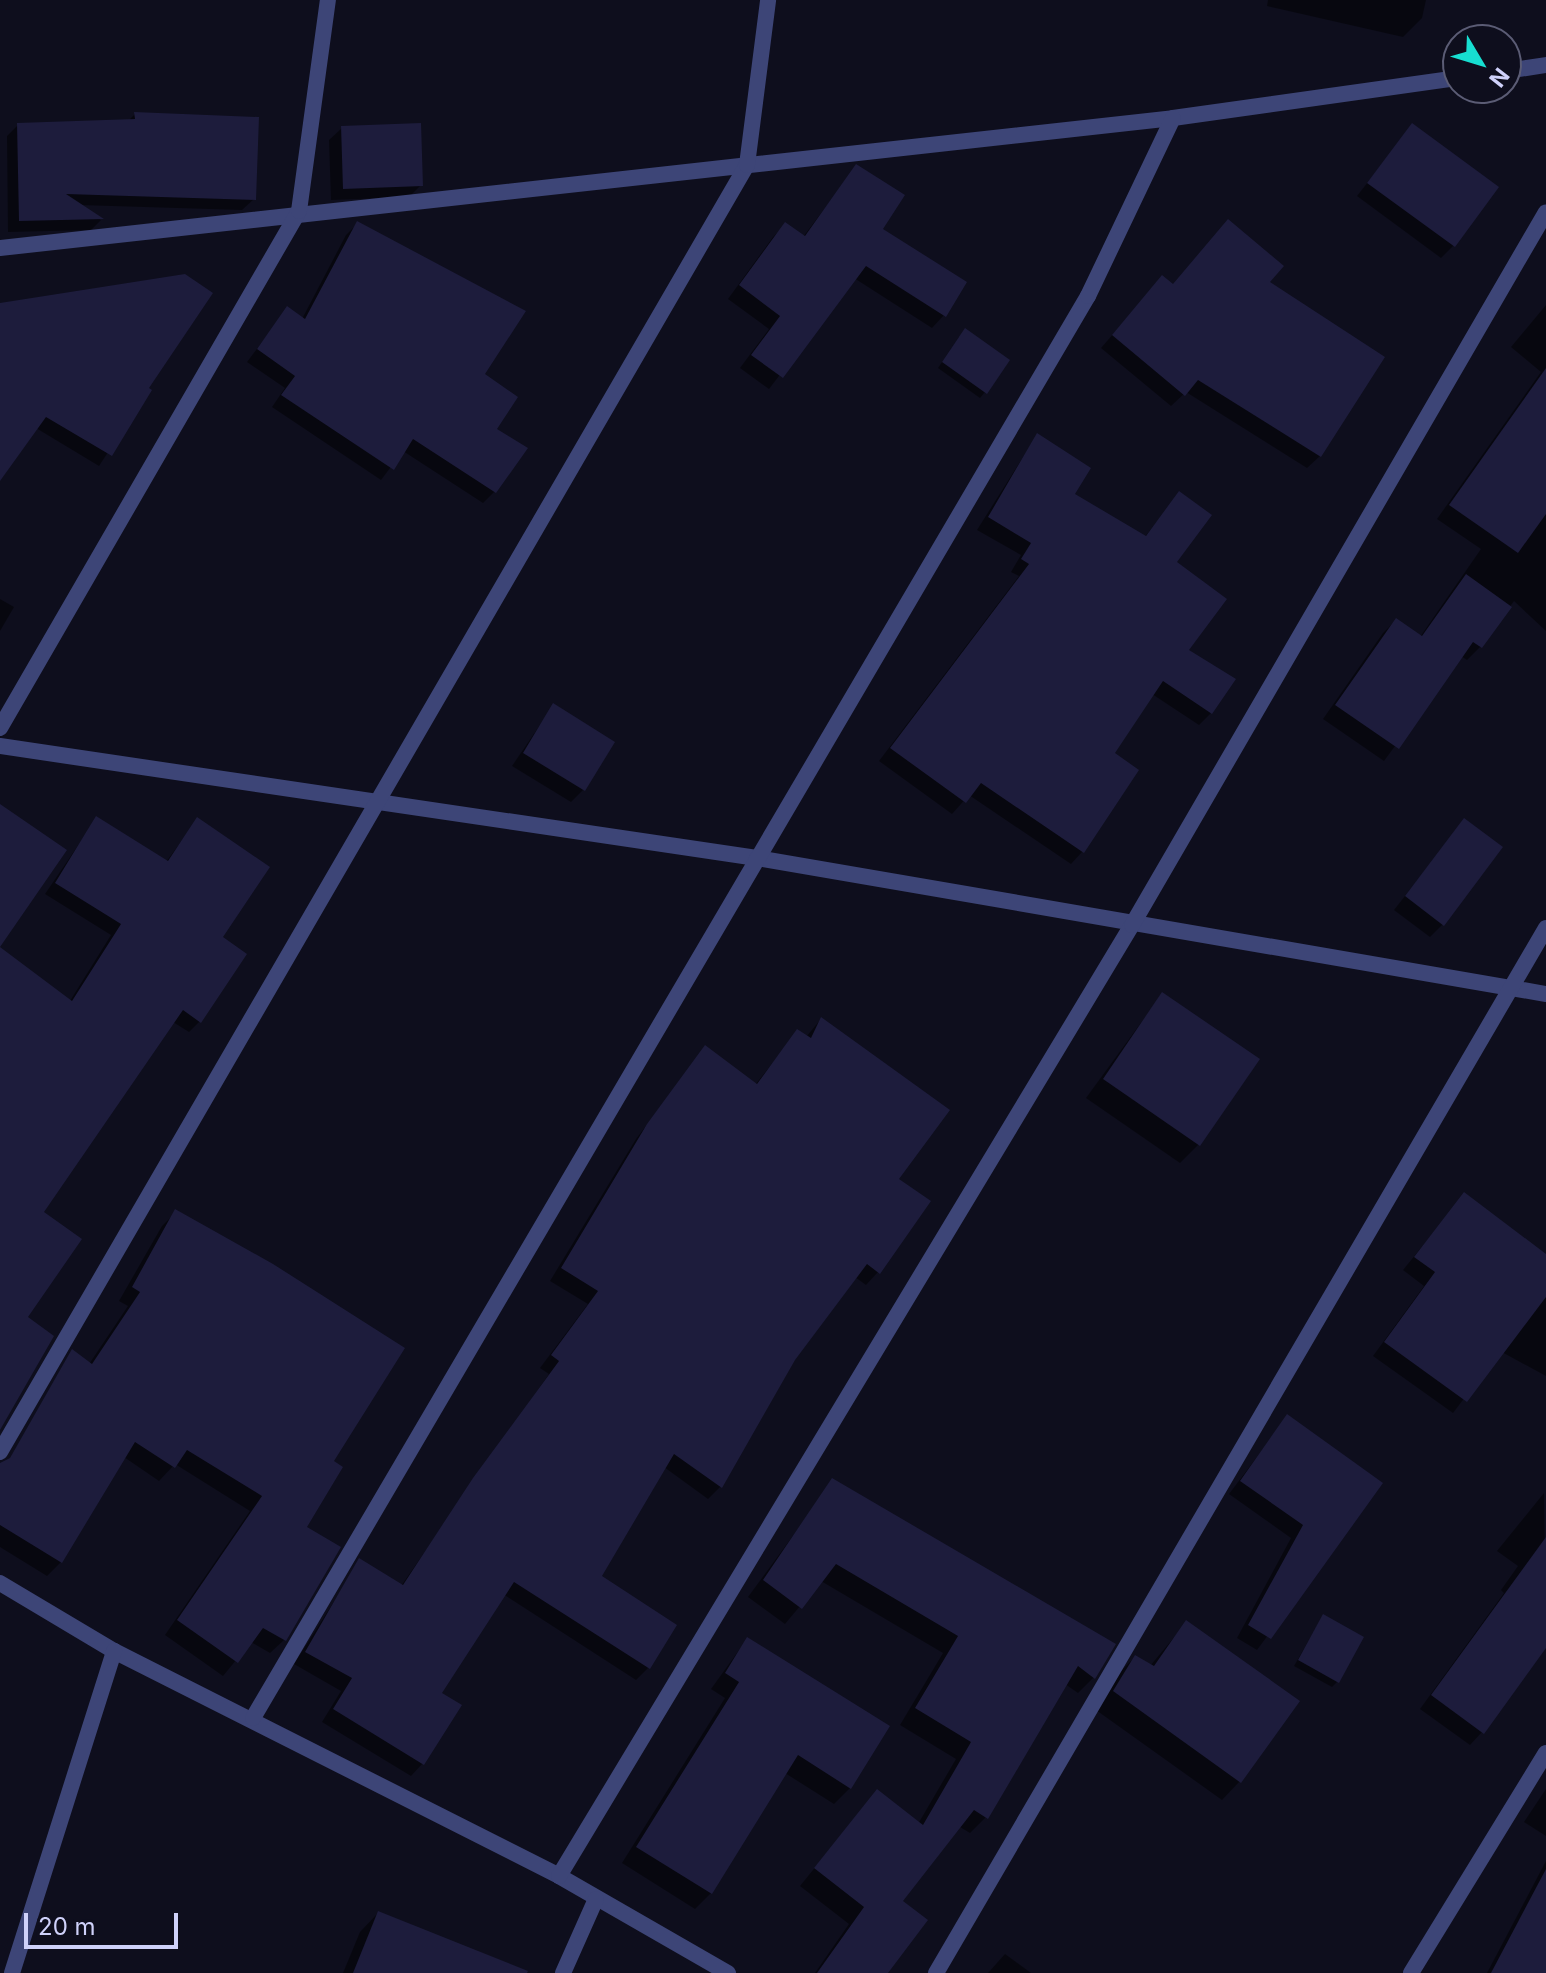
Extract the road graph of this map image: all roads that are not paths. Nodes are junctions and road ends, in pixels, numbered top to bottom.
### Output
1 (328, 0) edge
2 (768, 0) edge
3 (1546, 65) edge
4 (1522, 69) edge
5 (1442, 80) edge
6 (1173, 118) junction
7 (747, 165) junction
8 (299, 211) junction
9 (1546, 212) edge
10 (0, 248) edge
11 (0, 728) edge
12 (0, 746) edge
13 (373, 803) junction
14 (757, 858) junction
15 (1132, 925) junction
16 (1546, 928) edge
17 (1511, 987) junction
18 (1546, 994) edge
19 (0, 1452) edge
20 (0, 1583) edge
21 (114, 1651) junction
22 (253, 1718) junction
23 (1546, 1753) edge
24 (559, 1876) junction
25 (596, 1899) junction
26 (12, 1973) edge
27 (563, 1973) edge
28 (728, 1973) edge
29 (936, 1973) edge
30 (1411, 1973) edge

1 - 8 street
2 - 7 street
3 - 4 street
5 - 6 street
6 - 7 street
6 - 14 street
7 - 8 street
7 - 13 street
8 - 10 street
8 - 11 street
9 - 15 street
12 - 13 street
13 - 14 street
13 - 19 street
14 - 15 street
14 - 22 street
15 - 17 street
15 - 24 street
16 - 17 street
17 - 18 street
17 - 29 street
20 - 21 street
21 - 22 street
21 - 26 street
22 - 24 street
23 - 30 street
24 - 25 street
25 - 27 street
25 - 28 street

